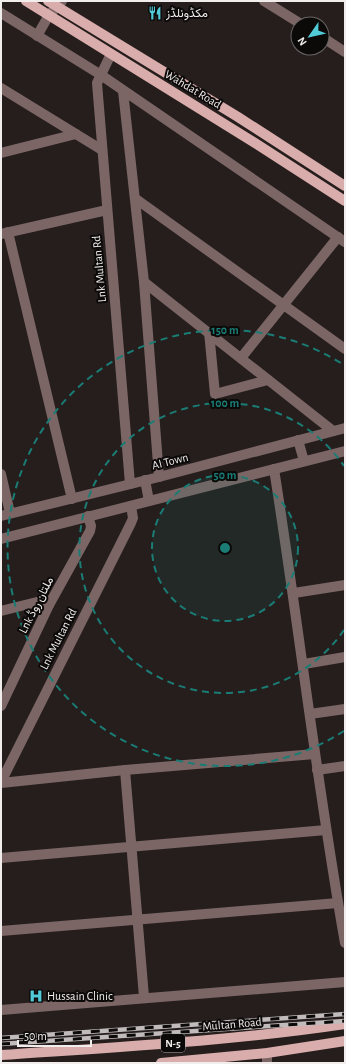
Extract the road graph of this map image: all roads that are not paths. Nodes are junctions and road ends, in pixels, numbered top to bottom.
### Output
1 (26, 1) edge
2 (264, 1) edge
3 (56, 3) edge
4 (1, 13) edge
5 (49, 15) junction
6 (290, 17) edge
7 (37, 36) junction
8 (330, 42) edge
9 (345, 52) edge
10 (111, 54) junction
11 (100, 75) junction
12 (1, 88) edge
13 (123, 91) junction
14 (76, 134) junction
15 (102, 150) junction
16 (1, 153) edge
17 (345, 186) edge
18 (136, 199) junction
19 (345, 201) edge
20 (107, 210) junction
21 (5, 233) edge
22 (342, 240) edge
23 (144, 282) junction
24 (284, 306) junction
25 (209, 332) junction
26 (345, 349) edge
27 (241, 358) junction
28 (268, 380) junction
29 (345, 428) edge
30 (333, 431) junction
31 (298, 440) junction
32 (345, 451) edge
33 (304, 461) junction
34 (274, 469) junction
35 (1, 474) edge
36 (159, 477) junction
37 (144, 480) junction
38 (130, 484) junction
39 (72, 499) junction
40 (149, 501) junction
41 (131, 506) junction
42 (6, 515) edge
43 (88, 516) junction
44 (1, 539) edge
45 (345, 585) edge
46 (294, 593) junction
47 (49, 605) junction
48 (1, 611) edge
49 (345, 657) edge
50 (304, 664) junction
51 (1, 706) edge
52 (345, 709) edge
53 (310, 714) junction
54 (315, 754) junction
55 (345, 766) edge
56 (124, 770) junction
57 (317, 770) junction
58 (1, 782) edge
59 (326, 830) junction
60 (130, 847) junction
61 (1, 858) edge
62 (341, 888) edge
63 (338, 903) junction
64 (136, 920) junction
65 (1, 931) edge
66 (345, 943) edge
67 (345, 982) edge
68 (144, 997) junction
69 (1, 1010) edge
70 (345, 1024) edge
71 (345, 1041) edge
72 (1, 1055) edge
73 (267, 1058) edge
74 (161, 1063) edge

1 - 5 main road, Wahdat Road
2 - 6 street
3 - 5 street
3 - 17 main road, Wahdat Road
4 - 7 street
5 - 7 street
5 - 10 main road, Wahdat Road
7 - 11 street
8 - 9 street
10 - 11 street, Lnk Multan Rd
10 - 19 main road, Wahdat Road
11 - 13 street
11 - 15 street, Lnk Multan Rd
12 - 14 street
13 - 18 street
13 - 22 street
14 - 15 street
14 - 16 street
15 - 20 street, Lnk Multan Rd
18 - 23 street
18 - 24 street
20 - 21 street
20 - 38 street, Lnk Multan Rd
21 - 39 street
22 - 24 street
23 - 25 street
23 - 36 street
24 - 26 street
24 - 27 street
25 - 27 street
25 - 28 street
27 - 28 street
28 - 30 street
29 - 30 street, AI Town
30 - 31 street, AI Town
31 - 33 street
31 - 36 street, AI Town
32 - 33 street
33 - 34 street
34 - 40 street
34 - 46 street
35 - 42 street
36 - 37 street, AI Town
37 - 38 street, AI Town
37 - 40 street
38 - 39 street, AI Town
39 - 42 street, AI Town
40 - 41 street
41 - 43 street
41 - 58 street, Lnk Multan Rd
43 - 44 street
43 - 47 street, Lnk ملتان روڈ
45 - 46 street
46 - 50 street
47 - 48 street
47 - 51 street, Lnk ملتان روڈ
49 - 50 street
50 - 53 street
52 - 53 street
53 - 54 street
54 - 56 street
54 - 57 street
55 - 57 street
56 - 58 street
56 - 60 street
57 - 59 street
59 - 60 street
59 - 62 street
60 - 61 street
60 - 64 street
62 - 63 street
63 - 64 street
63 - 66 street
64 - 65 street
64 - 68 street
67 - 68 street
68 - 69 street
70 - 72 main road, Multan Road / N-5
71 - 73 main road, N-5
73 - 74 main road, N-5

